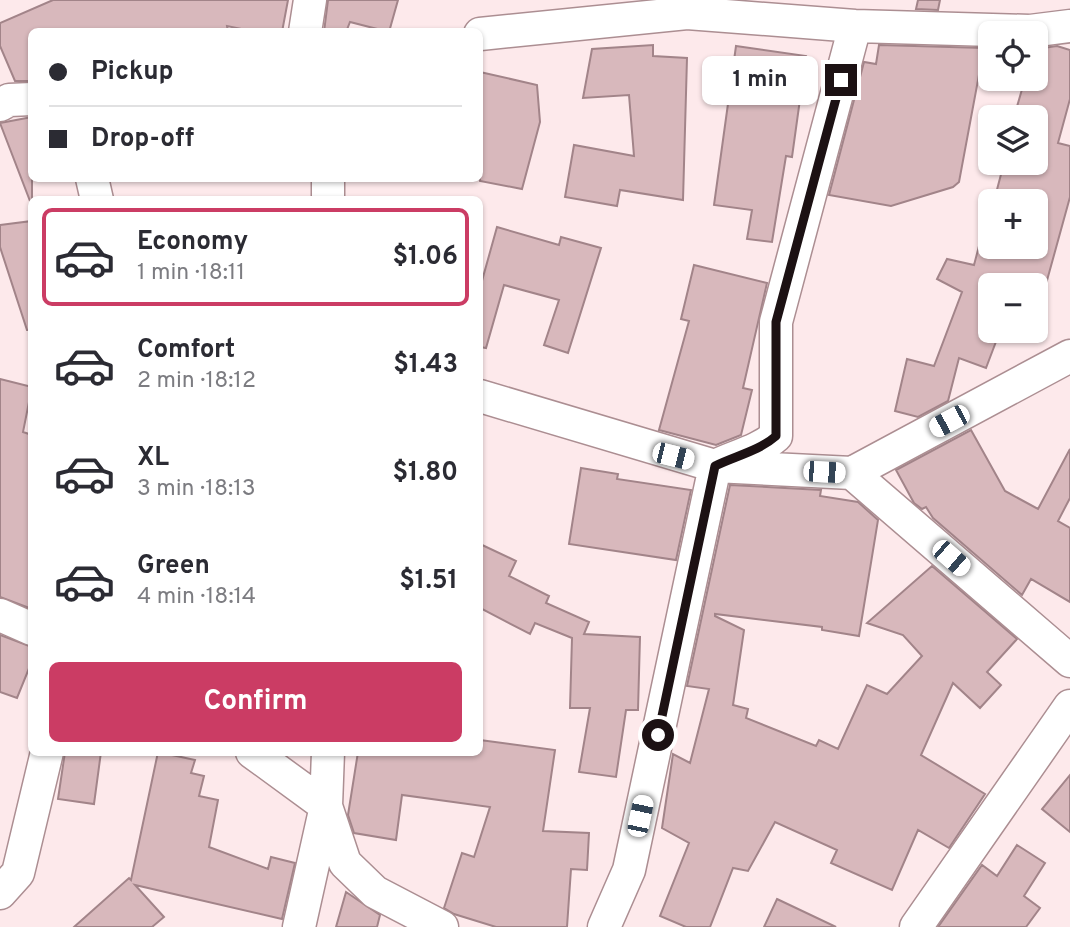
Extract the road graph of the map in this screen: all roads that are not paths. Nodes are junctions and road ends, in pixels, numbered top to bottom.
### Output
1 (310, 0) edge
2 (686, 7) edge
3 (855, 26) junction
4 (1070, 26) edge
5 (306, 28) edge
6 (483, 34) edge
7 (1070, 356) edge
8 (483, 397) edge
9 (715, 466) junction
10 (852, 473) junction
11 (0, 615) edge
12 (28, 627) edge
13 (1070, 661) edge
14 (1070, 706) edge
15 (46, 756) edge
16 (257, 756) edge
17 (328, 756) edge
18 (326, 806) junction
19 (0, 893) edge
20 (299, 927) edge
21 (442, 927) edge
22 (604, 927) edge
23 (916, 927) edge

1 - 5 street
2 - 3 street
2 - 6 street
3 - 4 street
3 - 9 street
7 - 10 street
8 - 9 street
9 - 10 street
9 - 22 street
10 - 13 street
11 - 12 street
14 - 23 street
15 - 19 street
16 - 18 street
17 - 18 street
18 - 20 street
18 - 21 street

